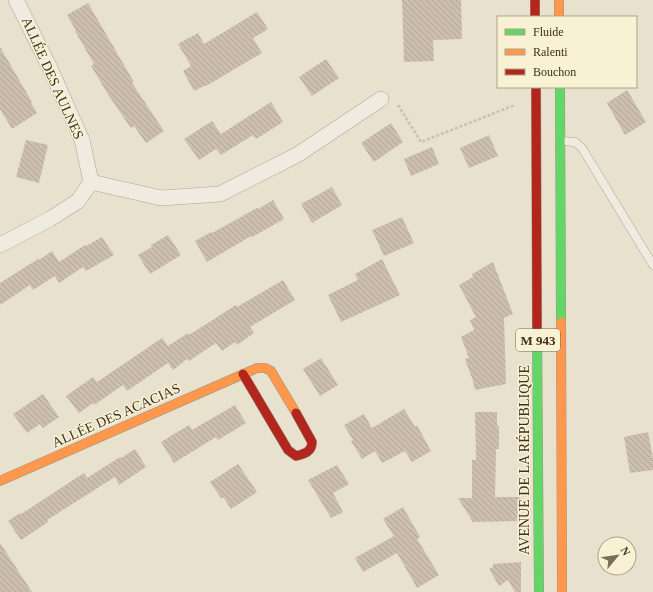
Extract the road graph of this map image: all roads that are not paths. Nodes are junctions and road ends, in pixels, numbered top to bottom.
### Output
1 (16, 0) edge
2 (535, 0) edge
3 (559, 0) edge
4 (535, 16) edge
5 (560, 16) edge
6 (536, 88) edge
7 (560, 88) edge
8 (381, 99) road end
9 (561, 140) junction
10 (91, 182) junction
11 (0, 245) edge
12 (653, 265) edge
13 (243, 374) junction
14 (0, 481) edge
15 (539, 592) edge
16 (562, 592) edge

1 - 10 street, ALLÉE DES AULNES
2 - 4 main road
3 - 5 main road
6 - 15 main road, AVENUE DE LA RÉPUBLIQUE / M 943
7 - 9 main road, M 943
8 - 10 street
9 - 12 lane
9 - 16 main road, M 943
10 - 11 street
13 - 13 main road, ALLÉE DES ACACIAS
13 - 14 main road, ALLÉE DES ACACIAS

